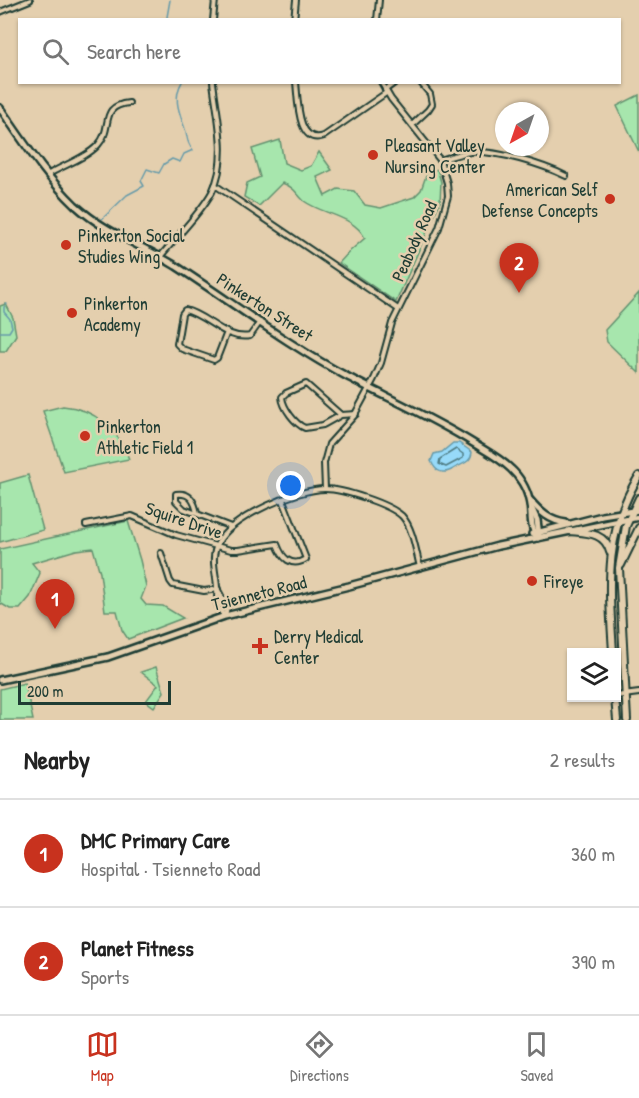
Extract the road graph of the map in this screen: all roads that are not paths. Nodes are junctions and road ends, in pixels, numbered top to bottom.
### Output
1 (30, 0) edge
2 (215, 0) edge
3 (296, 0) edge
4 (379, 0) edge
5 (0, 12) edge
6 (213, 18) edge
7 (294, 18) edge
8 (377, 18) edge
9 (213, 84) edge
10 (296, 84) edge
11 (382, 84) edge
12 (394, 84) edge
13 (422, 84) edge
14 (386, 92) junction
15 (129, 103) dead end
16 (0, 108) edge
17 (412, 125) junction
18 (440, 160) junction
19 (49, 174) junction
20 (566, 176) dead end
21 (215, 186) junction
22 (160, 257) junction
23 (398, 309) junction
24 (260, 322) junction
25 (227, 332) junction
26 (369, 388) junction
27 (356, 414) junction
28 (341, 415) junction
29 (639, 476) edge
30 (324, 489) junction
31 (639, 498) edge
32 (282, 500) junction
33 (530, 503) junction
34 (636, 511) edge
35 (622, 512) junction
36 (197, 514) junction
37 (639, 517) edge
38 (629, 519) junction
39 (619, 520) junction
40 (86, 525) dead end
41 (231, 526) junction
42 (570, 527) junction
43 (639, 528) edge
44 (536, 532) junction
45 (538, 538) junction
46 (526, 539) junction
47 (216, 546) junction
48 (161, 553) dead end
49 (611, 553) junction
50 (420, 567) junction
51 (619, 568) junction
52 (218, 589) junction
53 (225, 616) junction
54 (613, 648) edge
55 (0, 680) edge
56 (639, 693) edge
57 (625, 695) junction
58 (621, 696) edge
59 (616, 702) edge
60 (617, 720) edge
61 (627, 720) edge

1 - 5 street
2 - 6 street
3 - 7 street
4 - 8 street
9 - 21 street
10 - 14 street
11 - 14 street, Peabody Road
12 - 14 street
13 - 17 street
14 - 17 street, Peabody Road
15 - 19 street
16 - 19 street, Pinkerton Street
17 - 18 street, Peabody Road
18 - 20 street
18 - 23 street, Peabody Road
19 - 22 street, Pinkerton Street
21 - 22 street
21 - 23 street
22 - 24 street, Pinkerton Street
23 - 26 street, Peabody Road
24 - 25 street
24 - 26 street, Pinkerton Street
25 - 25 street
26 - 27 street, Peabody Road
26 - 33 street, Pinkerton Street
27 - 28 street
27 - 30 street, Peabody Road
28 - 28 street
29 - 35 main road
30 - 32 street
30 - 50 street
31 - 34 main road
32 - 41 street
32 - 47 street, Squire Drive
33 - 42 street
33 - 44 street, Pinkerton Street
34 - 35 street, Tsienneto Road
34 - 38 main road
35 - 39 main road
35 - 42 street, Tsienneto Road
36 - 36 street
36 - 41 street
37 - 38 street, Tsienneto Road
38 - 39 street, Tsienneto Road
38 - 51 main road
39 - 42 street, Tsienneto Road
39 - 49 main road
40 - 47 street, Squire Drive
41 - 47 street
42 - 44 street, Tsienneto Road
42 - 45 street, Tsienneto Road
42 - 49 main road
43 - 51 main road
44 - 45 street, Pinkerton Street
44 - 46 street, Tsienneto Road
45 - 46 street, Tsienneto Road
46 - 50 street, Tsienneto Road
47 - 52 street
48 - 52 street
49 - 54 main road
50 - 53 street, Tsienneto Road
51 - 57 main road
52 - 53 street
52 - 53 street
53 - 55 street, Tsienneto Road
56 - 57 street
57 - 58 street
57 - 61 main road
59 - 60 main road

